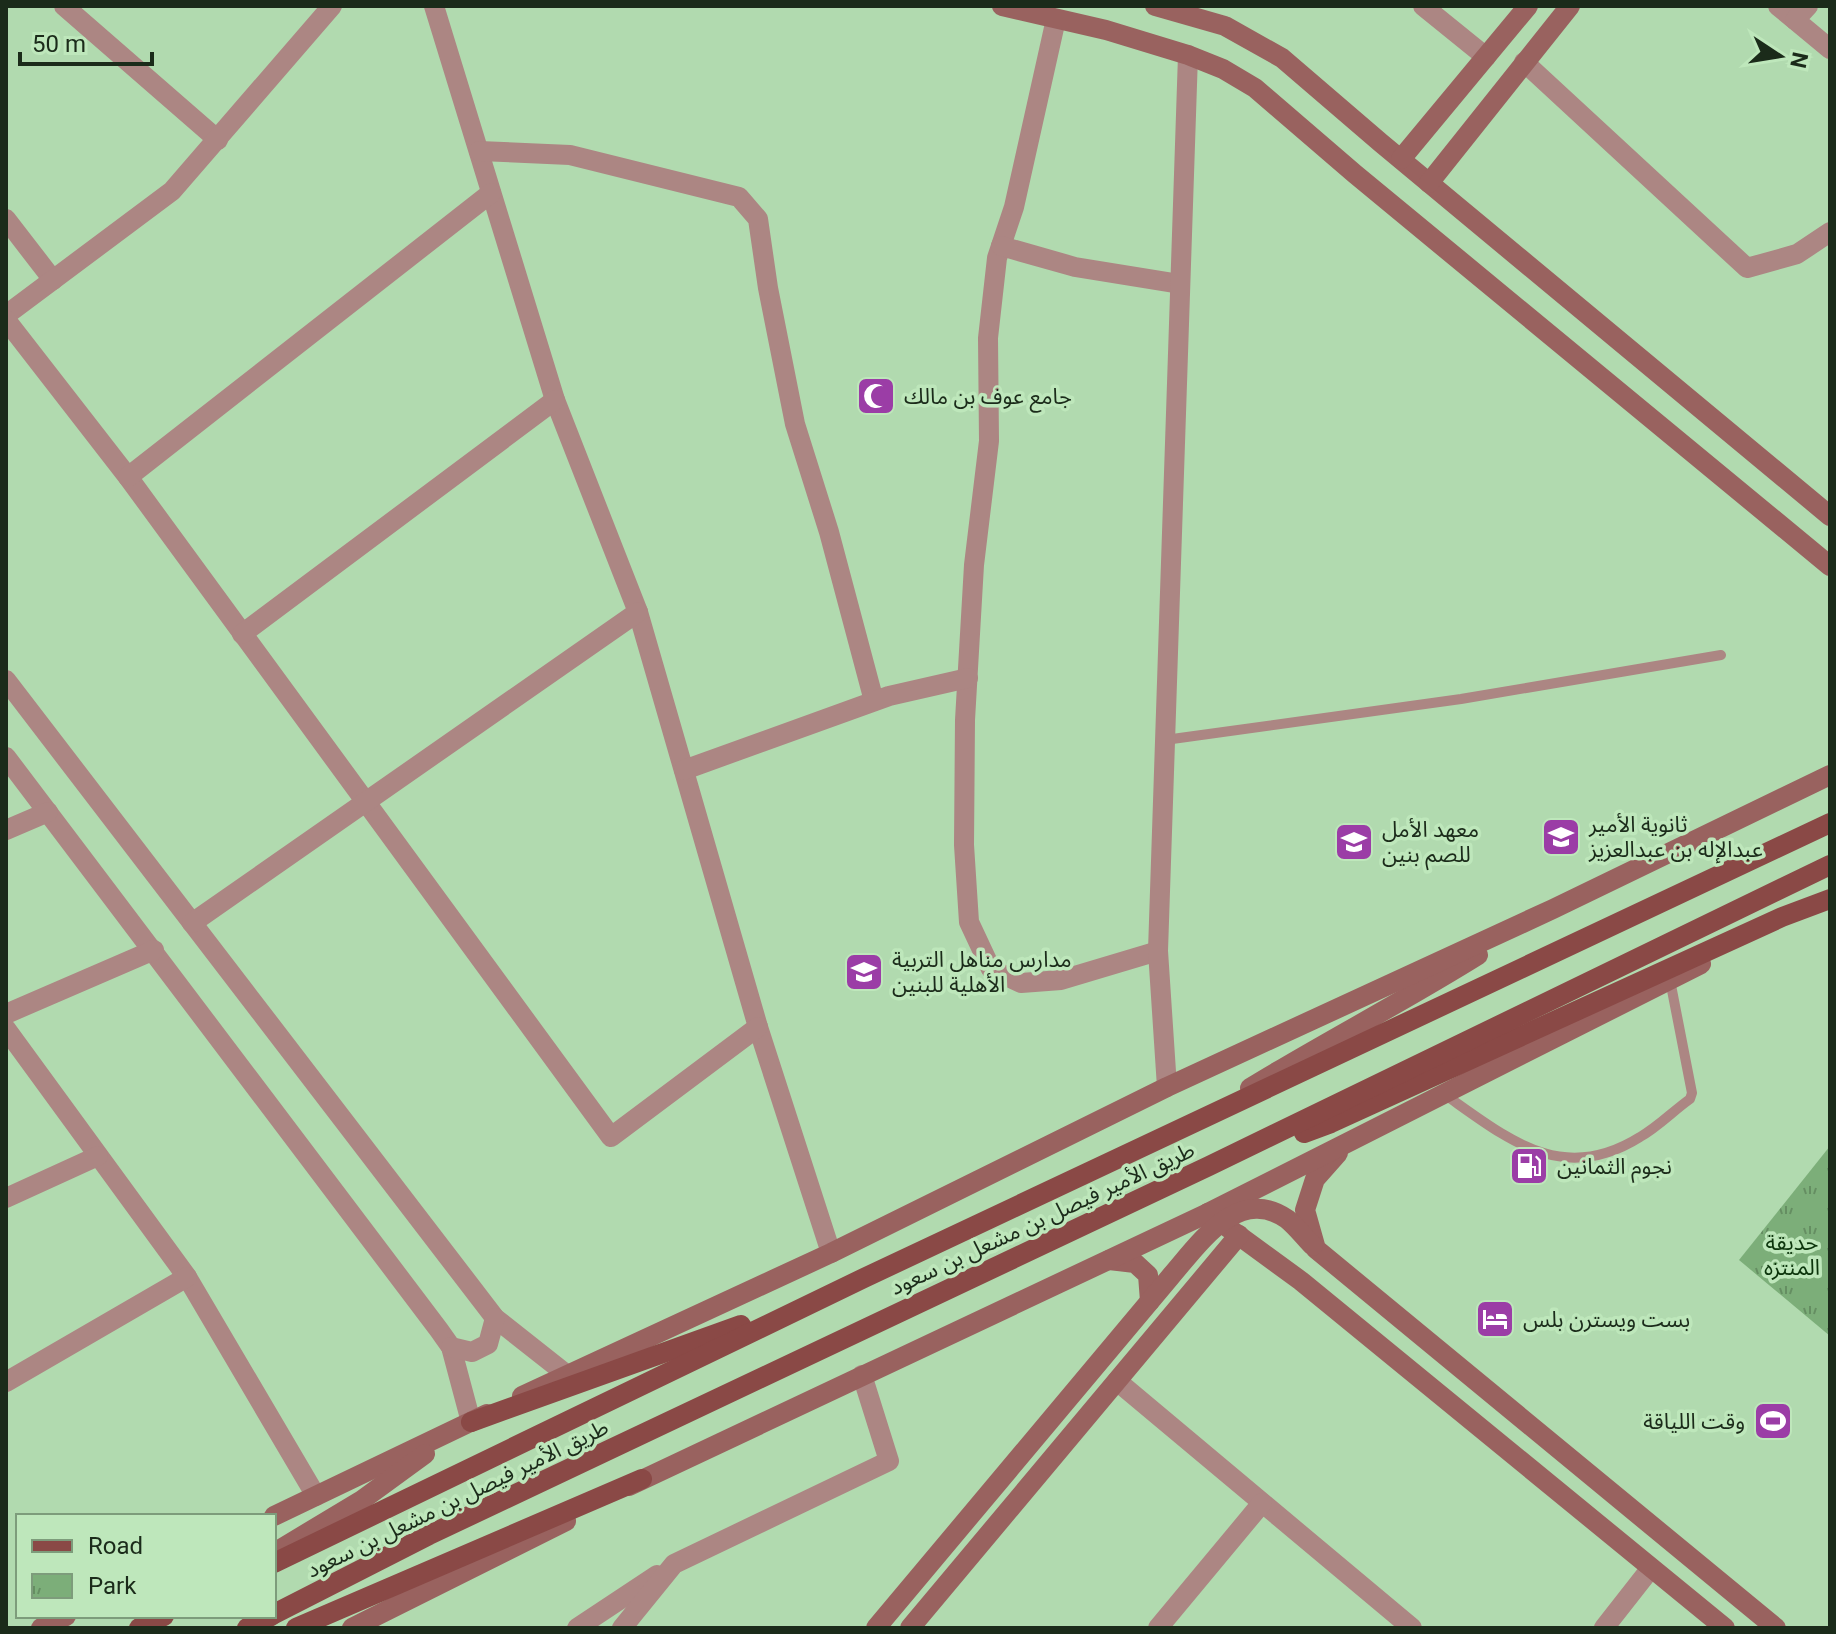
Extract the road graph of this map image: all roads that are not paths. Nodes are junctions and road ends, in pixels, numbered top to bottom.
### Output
1 (64, 6) edge
2 (332, 6) edge
3 (434, 6) edge
4 (1002, 6) edge
5 (1156, 6) edge
6 (1423, 6) edge
7 (1528, 6) edge
8 (1570, 6) edge
9 (1778, 6) edge
10 (1801, 13) edge
11 (1056, 19) junction
12 (1830, 49) edge
13 (1188, 55) junction
14 (1486, 57) junction
15 (1524, 62) junction
16 (218, 140) junction
17 (479, 151) junction
18 (1401, 159) junction
19 (1429, 183) junction
20 (491, 193) junction
21 (6, 219) edge
22 (1830, 232) edge
23 (1001, 246) junction
24 (53, 280) junction
25 (1180, 284) junction
26 (6, 318) edge
27 (555, 400) junction
28 (128, 477) junction
29 (1830, 516) edge
30 (1830, 566) edge
31 (638, 612) junction
32 (242, 634) junction
33 (1721, 655) dead end
34 (968, 678) junction
35 (6, 680) edge
36 (874, 701) junction
37 (1165, 740) junction
38 (6, 757) edge
39 (684, 770) junction
40 (1830, 775) edge
41 (365, 803) junction
42 (48, 812) junction
43 (1830, 823) edge
44 (6, 830) edge
45 (1830, 865) edge
46 (1830, 900) edge
47 (1553, 909) junction
48 (192, 923) junction
49 (154, 950) junction
50 (1158, 951) junction
51 (1670, 980) junction
52 (6, 1014) edge
53 (758, 1027) junction
54 (6, 1029) edge
55 (1167, 1087) junction
56 (1444, 1094) junction
57 (1183, 1129) junction
58 (1345, 1144) junction
59 (98, 1156) junction
60 (1209, 1166) junction
61 (6, 1198) edge
62 (1214, 1217) junction
63 (1239, 1235) junction
64 (1316, 1249) junction
65 (831, 1253) junction
66 (1109, 1260) junction
67 (187, 1277) junction
68 (864, 1278) junction
69 (1150, 1301) junction
70 (495, 1318) junction
71 (451, 1347) junction
72 (566, 1374) junction
73 (862, 1375) junction
74 (1117, 1381) junction
75 (6, 1382) edge
76 (471, 1422) junction
77 (642, 1479) junction
78 (316, 1496) junction
79 (1262, 1503) junction
80 (276, 1515) edge
81 (276, 1552) edge
82 (276, 1562) edge
83 (674, 1564) junction
84 (1651, 1568) junction
85 (276, 1613) edge
86 (62, 1618) edge
87 (266, 1618) edge
88 (41, 1628) edge
89 (247, 1628) edge
90 (296, 1628) edge
91 (352, 1628) edge
92 (577, 1628) edge
93 (622, 1628) edge
94 (876, 1628) edge
95 (910, 1628) edge
96 (1158, 1628) edge
97 (1412, 1628) edge
98 (1604, 1628) edge
99 (1725, 1628) edge
100 (1776, 1628) edge

1 - 16 street
2 - 16 street
3 - 17 street
4 - 11 street
5 - 18 street
6 - 14 street
7 - 14 street
8 - 15 street
9 - 10 street
10 - 12 street
11 - 13 street
11 - 23 street
13 - 25 street
13 - 30 street
14 - 18 street
15 - 19 street
15 - 22 street
16 - 24 street
17 - 20 street
17 - 36 street
18 - 19 street
19 - 29 street
20 - 27 street
20 - 28 street
21 - 24 street
23 - 25 street
23 - 34 street
24 - 26 street
25 - 37 street
26 - 28 street
27 - 31 street
27 - 32 street
28 - 32 street
31 - 39 street
31 - 41 street
32 - 41 street
33 - 37 lane
34 - 36 street
34 - 50 street
35 - 48 street
36 - 39 street
37 - 50 street
38 - 42 street
39 - 53 street
40 - 47 street
41 - 48 street
41 - 53 street
42 - 44 street
42 - 49 street
43 - 57 main road, طريق الأمير فيصل بن مشعل بن سعود
45 - 60 main road, طريق الأمير فيصل بن مشعل بن سعود
46 - 51 street
46 - 60 main road
47 - 55 street
47 - 57 street
48 - 70 street
49 - 52 street
49 - 71 street
50 - 55 street
51 - 56 street
51 - 56 lane
53 - 65 street
54 - 59 street
55 - 65 street
56 - 58 street
57 - 68 main road, طريق الأمير فيصل بن مشعل بن سعود
58 - 62 street
58 - 64 street
59 - 61 street
59 - 67 street
60 - 85 main road, طريق الأمير فيصل بن مشعل بن سعود
62 - 63 street
62 - 64 street
62 - 66 street
62 - 69 street
63 - 74 street
63 - 84 street
64 - 100 street
65 - 72 street
66 - 69 street
66 - 73 street
67 - 75 street
67 - 78 street
68 - 76 main road
68 - 82 main road, طريق الأمير فيصل بن مشعل بن سعود
69 - 94 street
70 - 71 street
70 - 72 street
71 - 76 street
72 - 76 street
73 - 77 street
73 - 83 street
74 - 79 street
74 - 95 street
76 - 78 street
76 - 81 street
77 - 90 main road
77 - 91 street
78 - 80 street
79 - 96 street
79 - 97 street
83 - 92 street
83 - 93 street
84 - 98 street
84 - 99 street
86 - 88 street
87 - 89 main road, طريق الأمير فيصل بن مشعل بن سعود

